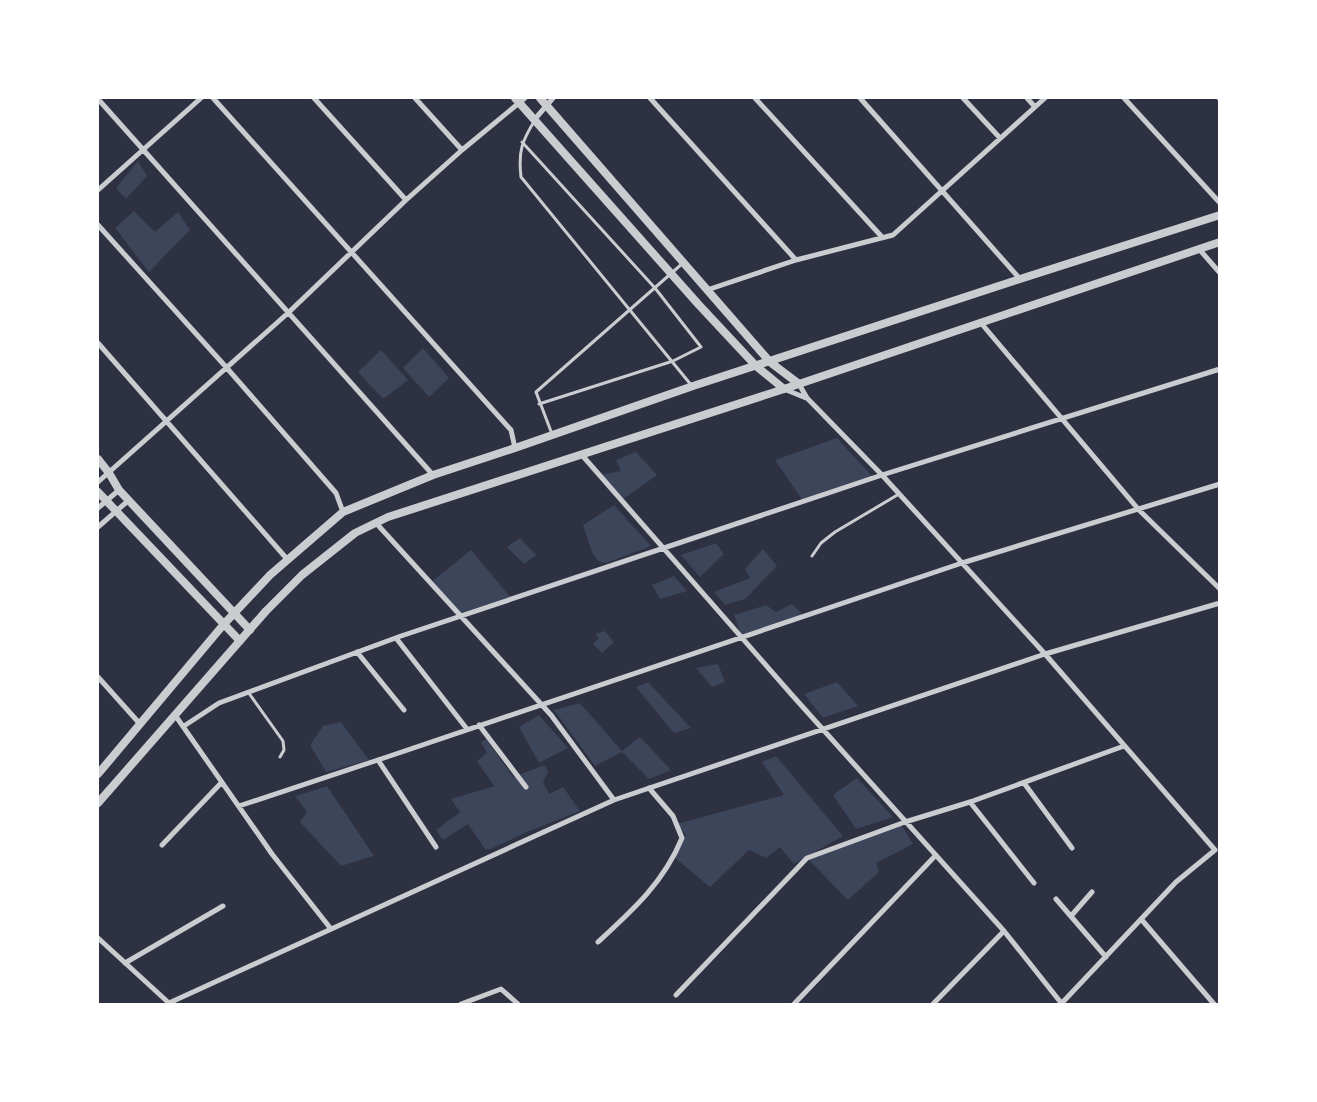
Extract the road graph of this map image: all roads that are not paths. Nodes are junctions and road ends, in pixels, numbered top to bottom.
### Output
1 (201, 98) edge
2 (213, 98) edge
3 (314, 98) edge
4 (415, 98) edge
5 (540, 98) edge
6 (553, 98) edge
7 (650, 98) edge
8 (755, 98) edge
9 (860, 98) edge
10 (963, 98) edge
11 (1026, 98) edge
12 (1046, 98) edge
13 (1124, 98) edge
14 (98, 99) edge
15 (520, 99) edge
16 (546, 104) junction
17 (1035, 107) junction
18 (535, 119) junction
19 (1000, 138) junction
20 (522, 142) junction
21 (142, 149) junction
22 (462, 150) junction
23 (98, 190) edge
24 (943, 190) junction
25 (406, 200) junction
26 (1220, 203) edge
27 (1220, 215) edge
28 (98, 225) edge
29 (882, 237) junction
30 (1220, 242) edge
31 (1199, 249) junction
32 (351, 253) junction
33 (796, 260) junction
34 (683, 263) junction
35 (672, 273) junction
36 (1220, 273) edge
37 (1020, 278) junction
38 (654, 288) junction
39 (706, 290) junction
40 (629, 310) junction
41 (288, 313) junction
42 (981, 323) junction
43 (98, 343) edge
44 (673, 360) junction
45 (770, 362) junction
46 (756, 366) junction
47 (226, 367) junction
48 (1220, 369) edge
49 (799, 384) junction
50 (693, 386) junction
51 (784, 389) junction
52 (807, 398) junction
53 (539, 404) junction
54 (165, 420) junction
55 (1061, 420) junction
56 (552, 435) junction
57 (515, 448) junction
58 (582, 454) junction
59 (98, 459) edge
60 (110, 472) junction
61 (432, 475) junction
62 (882, 475) junction
63 (98, 482) edge
64 (1220, 484) edge
65 (119, 490) junction
66 (98, 492) edge
67 (899, 494) junction
68 (129, 500) junction
69 (106, 501) junction
70 (98, 508) edge
71 (1139, 510) junction
72 (116, 511) junction
73 (344, 512) junction
74 (376, 523) junction
75 (98, 527) edge
76 (664, 548) junction
77 (812, 556) dead end
78 (287, 559) junction
79 (962, 563) junction
80 (1220, 589) edge
81 (1220, 603) edge
82 (236, 613) junction
83 (460, 616) junction
84 (224, 624) junction
85 (250, 630) junction
86 (742, 637) junction
87 (396, 638) junction
88 (240, 641) junction
89 (357, 652) junction
90 (1045, 654) junction
91 (98, 677) edge
92 (248, 692) junction
93 (541, 704) junction
94 (404, 710) dead end
95 (175, 715) junction
96 (140, 724) junction
97 (479, 725) junction
98 (184, 726) junction
99 (466, 729) junction
100 (823, 729) junction
101 (1124, 746) junction
102 (280, 757) dead end
103 (378, 760) junction
104 (98, 774) edge
105 (222, 782) junction
106 (1024, 783) junction
107 (526, 787) dead end
108 (649, 788) junction
109 (614, 800) junction
110 (970, 802) junction
111 (98, 803) edge
112 (239, 806) junction
113 (905, 822) junction
114 (162, 845) dead end
115 (436, 848) dead end
116 (1072, 848) dead end
117 (936, 855) junction
118 (1034, 883) dead end
119 (1092, 892) dead end
120 (1056, 899) dead end
121 (224, 906) dead end
122 (1071, 916) junction
123 (1141, 919) junction
124 (331, 929) junction
125 (1004, 931) junction
126 (98, 938) edge
127 (598, 942) dead end
128 (1106, 957) junction
129 (125, 963) junction
130 (676, 995) dead end
131 (170, 1004) edge
132 (461, 1004) edge
133 (518, 1004) edge
134 (794, 1004) edge
135 (933, 1004) edge
136 (1062, 1004) edge
137 (1214, 1004) edge

1 - 21 street
2 - 32 street
3 - 25 street
4 - 22 street
5 - 16 street
6 - 16 street
7 - 33 street
8 - 29 street
9 - 24 street
10 - 19 street
11 - 17 street
12 - 17 street
13 - 26 street
14 - 21 street
15 - 18 street
15 - 22 street
16 - 18 street
16 - 34 street
17 - 19 street
18 - 20 lane
18 - 35 street
19 - 24 street
20 - 38 lane
20 - 40 lane
21 - 23 street
21 - 41 street
22 - 25 street
24 - 29 street
24 - 37 street
25 - 32 street
27 - 37 street
28 - 47 street
29 - 33 street
30 - 31 street
31 - 36 street
31 - 42 street
32 - 41 street
32 - 57 street
33 - 39 street
34 - 35 lane
34 - 39 street
35 - 38 lane
35 - 46 street
37 - 45 street
38 - 40 lane
38 - 44 lane
39 - 45 street
40 - 44 lane
40 - 53 lane
41 - 47 street
41 - 61 street
42 - 49 street
42 - 55 street
43 - 54 street
44 - 50 lane
44 - 53 lane
45 - 46 street
45 - 49 street
46 - 50 street
46 - 51 street
47 - 54 street
47 - 73 street
48 - 55 street
49 - 51 street
49 - 52 street
50 - 56 street
51 - 52 street
51 - 58 street
52 - 62 street
53 - 56 lane
54 - 60 street
54 - 78 street
55 - 62 street
55 - 71 street
56 - 57 street
57 - 61 street
58 - 74 street
58 - 76 street
59 - 60 street
60 - 63 street
60 - 65 street
61 - 73 street
62 - 67 street
62 - 76 street
64 - 71 street
65 - 68 street
65 - 69 street
66 - 69 street
67 - 77 lane
67 - 79 street
68 - 72 street
68 - 82 street
69 - 70 street
69 - 72 street
71 - 79 street
71 - 80 street
72 - 75 street
72 - 84 street
73 - 78 street
74 - 83 street
74 - 85 street
76 - 83 street
76 - 86 street
78 - 82 street
79 - 86 street
79 - 90 street
81 - 90 street
82 - 84 street
82 - 85 street
83 - 87 street
83 - 93 street
84 - 88 street
84 - 96 street
85 - 88 street
86 - 93 street
86 - 100 street
87 - 89 street
87 - 99 street
88 - 95 street
89 - 92 street
89 - 94 street
90 - 100 street
90 - 101 street
91 - 96 street
92 - 98 street
92 - 102 lane
93 - 97 street
93 - 109 street
95 - 98 street
95 - 111 street
96 - 104 street
97 - 99 street
97 - 107 street
98 - 105 street
99 - 103 street
100 - 108 street
100 - 113 street
101 - 106 street
101 - 123 street
103 - 112 street
103 - 115 street
105 - 112 street
105 - 114 street
106 - 110 street
106 - 116 street
108 - 109 street
108 - 127 street
109 - 124 street
110 - 113 street
110 - 118 street
112 - 124 street
113 - 117 street
113 - 130 street
117 - 125 street
117 - 134 street
119 - 122 street
120 - 122 street
121 - 129 street
122 - 128 street
123 - 128 street
123 - 137 street
124 - 131 street
125 - 135 street
125 - 136 street
126 - 129 street
128 - 136 street
129 - 131 street
132 - 133 street

